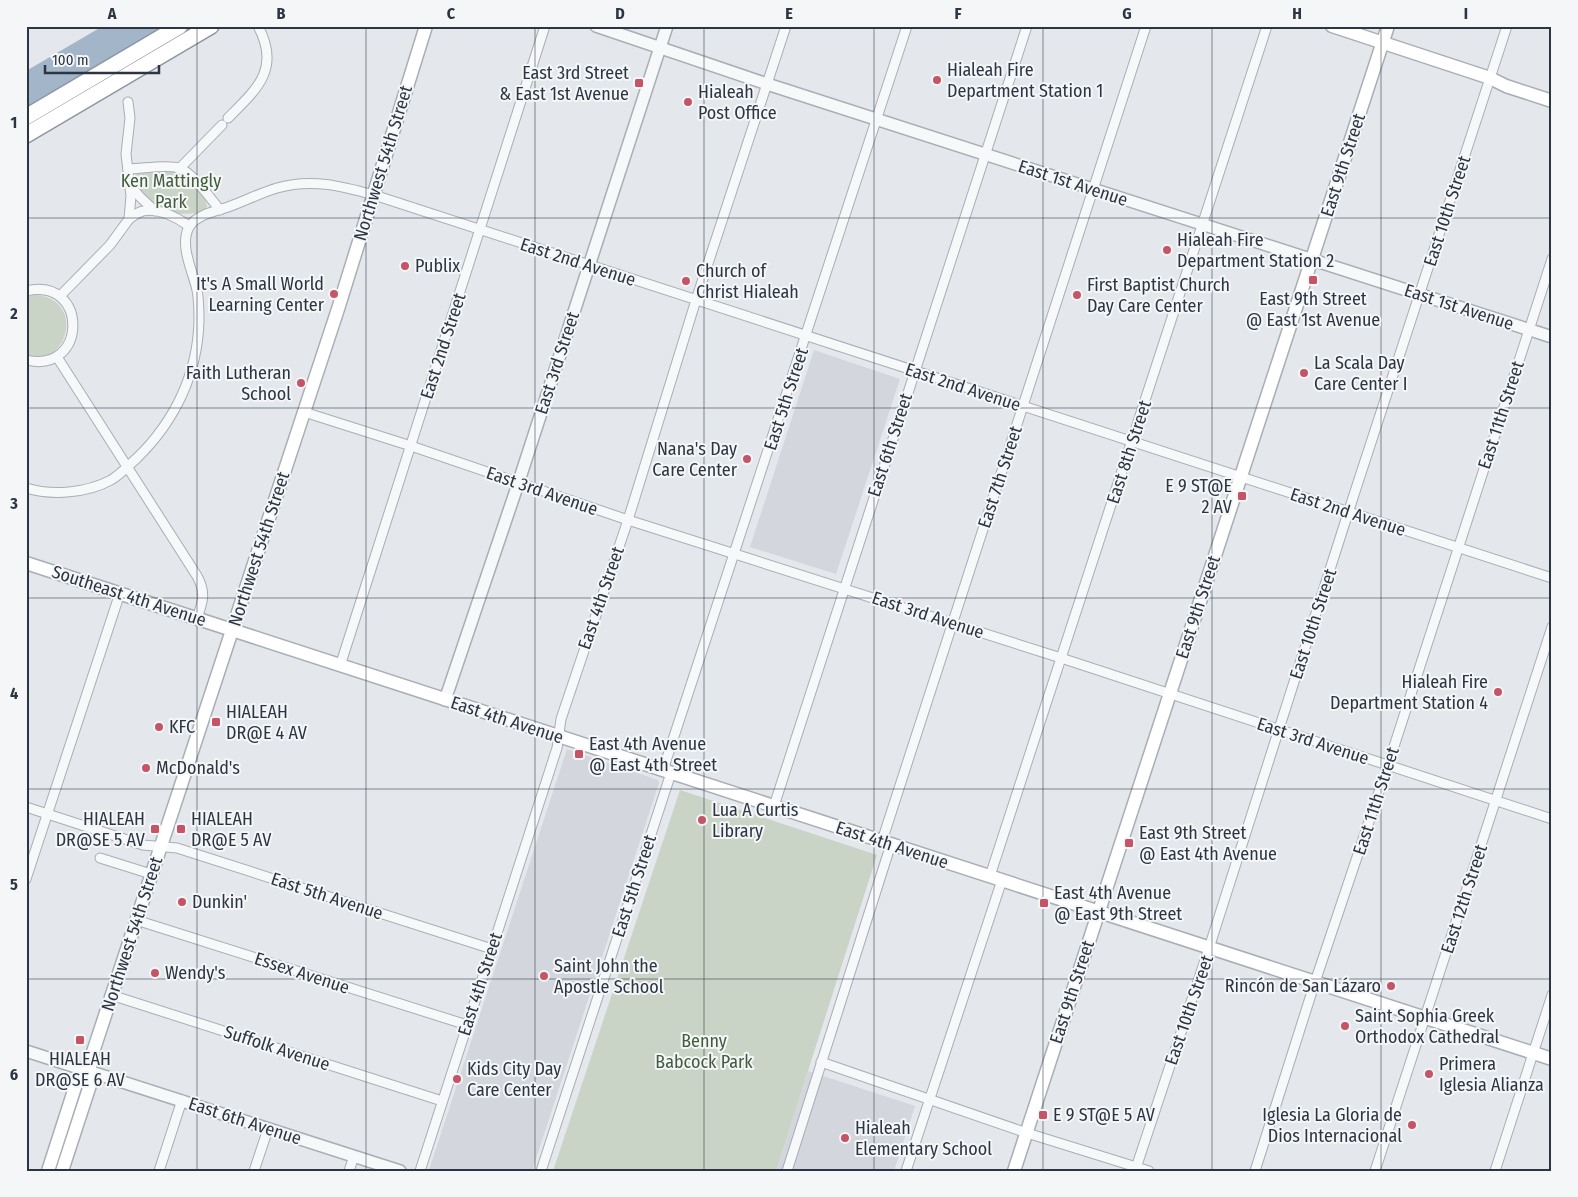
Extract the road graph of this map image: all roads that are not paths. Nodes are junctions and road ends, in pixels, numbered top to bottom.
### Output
1 (180, 26) edge
2 (211, 26) edge
3 (258, 26) edge
4 (426, 26) edge
5 (545, 26) edge
6 (596, 26) edge
7 (667, 26) edge
8 (786, 26) edge
9 (907, 26) edge
10 (1027, 26) edge
11 (1146, 26) edge
12 (1267, 26) edge
13 (1332, 26) edge
14 (1388, 26) edge
15 (1507, 26) edge
16 (1382, 43) junction
17 (660, 47) junction
18 (1490, 78) junction
19 (767, 84) junction
20 (1552, 93) edge
21 (1552, 101) edge
22 (128, 102) dead end
23 (26, 117) edge
24 (877, 120) junction
25 (26, 135) edge
26 (985, 154) junction
27 (179, 168) junction
28 (128, 169) junction
29 (130, 184) junction
30 (1094, 189) junction
31 (374, 195) junction
32 (220, 210) junction
33 (156, 211) junction
34 (129, 218) junction
35 (1202, 225) junction
36 (190, 226) junction
37 (480, 230) junction
38 (1312, 259) junction
39 (1552, 259) edge
40 (588, 265) junction
41 (26, 291) edge
42 (1420, 295) junction
43 (60, 296) junction
44 (696, 300) junction
45 (1529, 330) junction
46 (807, 336) junction
47 (1552, 337) edge
48 (57, 357) junction
49 (26, 360) edge
50 (914, 371) junction
51 (1023, 407) junction
52 (304, 412) junction
53 (1132, 442) junction
54 (411, 446) junction
55 (126, 468) junction
56 (1241, 478) junction
57 (518, 484) junction
58 (26, 488) edge
59 (1348, 512) junction
60 (628, 520) junction
61 (1458, 548) junction
62 (735, 554) junction
63 (26, 563) edge
64 (1552, 578) edge
65 (844, 589) junction
66 (120, 593) junction
67 (197, 618) junction
68 (953, 623) junction
69 (1552, 627) edge
70 (232, 630) junction
71 (1061, 658) junction
72 (340, 666) junction
73 (1170, 694) junction
74 (445, 700) junction
75 (1280, 730) junction
76 (558, 736) junction
77 (1388, 765) junction
78 (667, 772) junction
79 (1496, 801) junction
80 (774, 806) junction
81 (26, 807) edge
82 (48, 814) junction
83 (1552, 819) edge
84 (886, 843) junction
85 (161, 846) junction
86 (100, 858) dead end
87 (151, 874) junction
88 (996, 878) junction
89 (26, 880) edge
90 (1098, 912) junction
91 (136, 920) junction
92 (1210, 948) junction
93 (492, 949) junction
94 (1315, 982) junction
95 (111, 995) junction
96 (1552, 995) edge
97 (1424, 1018) junction
98 (467, 1025) junction
99 (26, 1051) edge
100 (1533, 1053) junction
101 (1552, 1059) edge
102 (820, 1062) junction
103 (90, 1071) junction
104 (182, 1100) junction
105 (930, 1100) junction
106 (442, 1101) junction
107 (268, 1129) junction
108 (1027, 1133) junction
109 (354, 1156) junction
110 (1135, 1169) edge
111 (48, 1171) edge
112 (62, 1171) edge
113 (159, 1171) edge
114 (254, 1171) edge
115 (350, 1171) edge
116 (400, 1171) edge
117 (420, 1171) edge
118 (541, 1171) edge
119 (787, 1171) edge
120 (906, 1171) edge
121 (1014, 1171) edge
122 (1149, 1171) edge
123 (1255, 1171) edge
124 (1375, 1171) edge
125 (1495, 1171) edge

1 - 23 highway
2 - 25 highway
3 - 27 street
4 - 31 main road, Northwest 54th Street
5 - 37 street, East 2nd Street
6 - 17 street, East 1st Avenue
7 - 17 street, East 3rd Street
8 - 19 street, East 4th Street
9 - 24 street, East 5th Street
10 - 26 street, East 6th Street
11 - 30 street, East 7th Street
12 - 35 street, East 8th Street
13 - 16 main road
14 - 16 main road, East 9th Street
15 - 18 street, East 10th Street
16 - 18 main road
16 - 38 main road, East 9th Street
17 - 19 street, East 1st Avenue
17 - 40 street, East 3rd Street
18 - 20 main road
18 - 21 main road
18 - 42 street, East 10th Street
19 - 24 street, East 1st Avenue
19 - 44 street, East 4th Street
22 - 28 street
24 - 26 street, East 1st Avenue
24 - 46 street, East 5th Street
26 - 30 street, East 1st Avenue
26 - 50 street, East 6th Street
27 - 28 street
27 - 32 street
28 - 29 street
29 - 33 street
29 - 34 street
30 - 35 street, East 1st Avenue
30 - 51 street, East 7th Street
31 - 32 street, East 2nd Avenue
31 - 37 street, East 2nd Avenue
31 - 52 main road, Northwest 54th Street
32 - 36 street, East 2nd Avenue
33 - 34 street
33 - 36 street
34 - 43 street
35 - 38 street, East 1st Avenue
35 - 53 street, East 8th Street
36 - 55 street
37 - 40 street, East 2nd Avenue
37 - 54 street, East 2nd Street
38 - 42 street, East 1st Avenue
38 - 56 main road, East 9th Street
39 - 45 street, East 11th Street
40 - 44 street, East 2nd Avenue
40 - 57 street, East 3rd Street
41 - 43 street
42 - 45 street, East 1st Avenue
42 - 59 street, East 10th Street
43 - 48 street
44 - 46 street, East 2nd Avenue
44 - 60 street, East 4th Street
45 - 47 street, East 1st Avenue
45 - 61 street, East 11th Street
46 - 50 street, East 2nd Avenue
46 - 62 street, East 5th Street
48 - 49 street
48 - 55 street
50 - 51 street, East 2nd Avenue
50 - 65 street, East 6th Street
51 - 53 street, East 2nd Avenue
51 - 68 street, East 7th Street
52 - 54 street, East 3rd Avenue
52 - 70 main road, Northwest 54th Street
53 - 56 street, East 2nd Avenue
53 - 71 street, East 8th Street
54 - 57 street, East 3rd Avenue
54 - 72 street, East 2nd Street
55 - 58 street
55 - 67 street
56 - 59 street, East 2nd Avenue
56 - 73 main road, East 9th Street
57 - 60 street, East 3rd Avenue
57 - 74 street, East 3rd Street
59 - 61 street, East 2nd Avenue
59 - 75 street, East 10th Street
60 - 62 street, East 3rd Avenue
60 - 76 street, East 4th Street
61 - 64 street, East 2nd Avenue
61 - 77 street, East 11th Street
62 - 65 street, East 3rd Avenue
62 - 78 street, East 5th Street
63 - 66 main road, Southeast 4th Avenue
65 - 68 street, East 3rd Avenue
65 - 80 street, East 6th Street
66 - 67 main road, Southeast 4th Avenue
66 - 82 street
67 - 70 main road, Southeast 4th Avenue
68 - 71 street, East 3rd Avenue
68 - 84 street, East 7th Street
69 - 79 street, East 12th Street
70 - 72 main road, East 4th Avenue
70 - 85 main road, Northwest 54th Street
71 - 73 street, East 3rd Avenue
71 - 88 street, East 8th Street
72 - 74 main road, East 4th Avenue
73 - 75 street, East 3rd Avenue
73 - 90 main road, East 9th Street
74 - 76 main road, East 4th Avenue
75 - 77 street, East 3rd Avenue
75 - 92 street, East 10th Street
76 - 78 main road, East 4th Avenue
76 - 93 street, East 4th Street
77 - 79 street, East 3rd Avenue
77 - 94 street, East 11th Street
78 - 80 main road, East 4th Avenue
78 - 118 street, East 5th Street
79 - 83 street, East 3rd Avenue
79 - 97 street, East 12th Street
80 - 84 main road, East 4th Avenue
81 - 82 street, East 5th Avenue
82 - 85 street, East 5th Avenue
82 - 89 street
84 - 88 main road, East 4th Avenue
84 - 102 street, East 7th Street
85 - 87 main road, Northwest 54th Street
85 - 93 street, East 5th Avenue
86 - 87 street
87 - 91 main road, Northwest 54th Street
88 - 90 main road, East 4th Avenue
88 - 105 street, East 8th Street
90 - 92 main road, East 4th Avenue
90 - 108 main road, East 9th Street
91 - 95 main road, Northwest 54th Street
91 - 98 street, Essex Avenue
92 - 94 main road, East 4th Avenue
92 - 110 street, East 10th Street
93 - 98 street, East 4th Street
94 - 97 main road, East 4th Avenue
94 - 123 street, East 11th Street
95 - 103 main road, Northwest 54th Street
95 - 106 street, Suffolk Avenue
96 - 100 street
97 - 100 main road, East 4th Avenue
97 - 124 street, East 12th Street
98 - 106 street, East 4th Street
99 - 103 street, East 6th Avenue
100 - 101 main road, East 4th Avenue
100 - 125 street
102 - 105 street
102 - 119 street, East 7th Street
103 - 104 street, East 6th Avenue
103 - 111 main road, Northwest 54th Street
103 - 112 main road, Northwest 54th Street
104 - 107 street, East 6th Avenue
104 - 113 street
105 - 108 street
105 - 120 street, East 8th Street
106 - 117 street, East 4th Street
107 - 109 street, East 6th Avenue
107 - 114 street
108 - 110 street
108 - 121 main road, East 9th Street
109 - 115 street
109 - 116 street, East 6th Avenue
110 - 122 street

